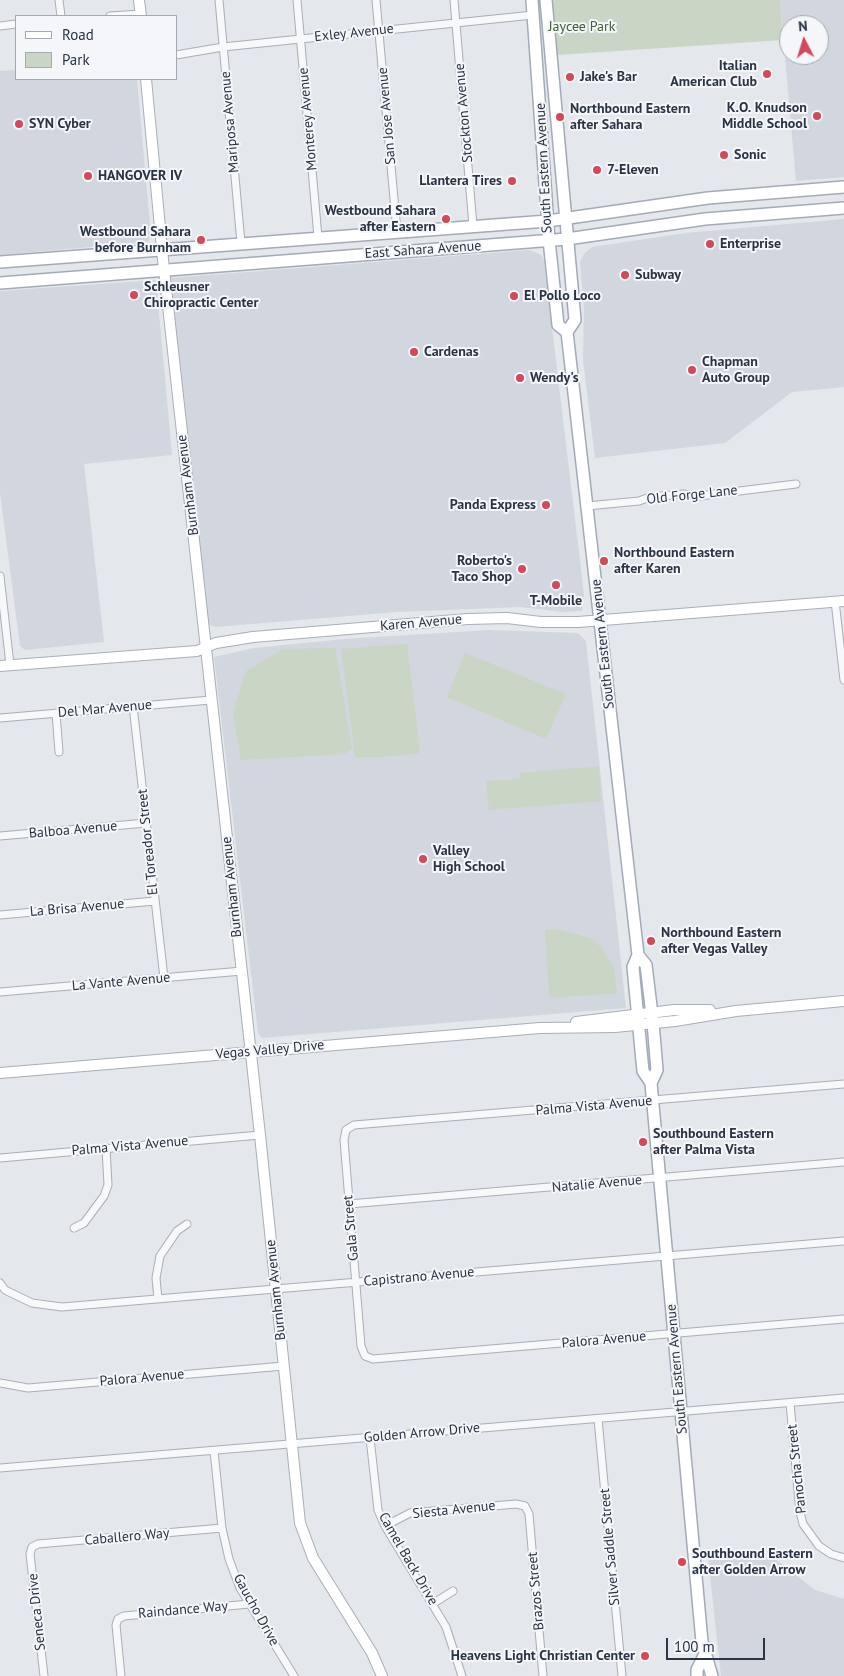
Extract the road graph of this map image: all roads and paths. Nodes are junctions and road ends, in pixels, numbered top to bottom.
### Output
1 (59, 0) edge
2 (139, 0) edge
3 (219, 0) edge
4 (297, 0) edge
5 (376, 0) edge
6 (454, 0) edge
7 (532, 0) edge
8 (546, 0) edge
9 (61, 15) edge
10 (141, 15) edge
11 (533, 15) junction
12 (456, 22) junction
13 (15, 24) edge
14 (0, 26) edge
15 (379, 31) junction
16 (301, 39) junction
17 (223, 46) junction
18 (178, 55) edge
19 (552, 65) junction
20 (146, 80) edge
21 (844, 187) edge
22 (747, 195) junction
23 (844, 208) edge
24 (742, 215) junction
25 (566, 219) junction
26 (548, 220) junction
27 (473, 226) junction
28 (397, 232) junction
29 (355, 235) junction
30 (318, 237) junction
31 (567, 239) junction
32 (549, 240) junction
33 (241, 243) junction
34 (162, 250) junction
35 (357, 255) junction
36 (0, 262) edge
37 (164, 270) junction
38 (0, 283) edge
39 (567, 332) junction
40 (796, 484) dead end
41 (587, 506) junction
42 (0, 576) edge
43 (840, 601) edge
44 (600, 621) junction
45 (207, 647) junction
46 (5, 666) edge
47 (844, 680) edge
48 (211, 700) junction
49 (133, 706) junction
50 (56, 713) junction
51 (0, 718) edge
52 (58, 752) dead end
53 (146, 823) junction
54 (0, 836) edge
55 (155, 901) junction
56 (0, 915) edge
57 (638, 955) junction
58 (242, 972) junction
59 (164, 978) junction
60 (0, 992) edge
61 (844, 1001) edge
62 (652, 1018) junction
63 (638, 1019) junction
64 (250, 1052) junction
65 (0, 1073) edge
66 (651, 1083) junction
67 (844, 1084) edge
68 (653, 1101) junction
69 (346, 1130) joint
70 (260, 1135) junction
71 (106, 1148) junction
72 (0, 1158) edge
73 (844, 1162) edge
74 (660, 1179) junction
75 (349, 1204) junction
76 (187, 1224) dead end
77 (74, 1228) dead end
78 (844, 1241) edge
79 (667, 1256) junction
80 (356, 1282) junction
81 (0, 1284) edge
82 (276, 1289) junction
83 (158, 1299) junction
84 (844, 1319) edge
85 (674, 1334) junction
86 (365, 1356) joint
87 (284, 1366) junction
88 (0, 1383) edge
89 (844, 1398) edge
90 (790, 1403) junction
91 (681, 1412) junction
92 (598, 1419) junction
93 (370, 1438) junction
94 (292, 1444) junction
95 (214, 1451) junction
96 (0, 1468) edge
97 (525, 1506) joint
98 (385, 1526) junction
99 (222, 1528) junction
100 (32, 1547) joint
101 (844, 1558) edge
102 (453, 1591) dead end
103 (434, 1603) junction
104 (249, 1604) junction
105 (705, 1654) junction
106 (44, 1676) edge
107 (122, 1676) edge
108 (294, 1676) edge
109 (382, 1676) edge
110 (462, 1676) edge
111 (544, 1676) edge
112 (622, 1676) edge
113 (697, 1676) edge
114 (712, 1676) edge

1 - 9 street
2 - 10 street
3 - 17 street, Mariposa Avenue
4 - 16 street, Monterey Avenue
5 - 15 street, San Jose Avenue
6 - 12 street, Stockton Avenue
7 - 11 main road, South Eastern Avenue
8 - 19 main road, South Eastern Avenue
11 - 12 street, Exley Avenue
11 - 19 main road
11 - 26 main road, South Eastern Avenue
12 - 15 street, Exley Avenue
12 - 27 street, Stockton Avenue
13 - 14 street
15 - 16 street, Exley Avenue
15 - 28 street, San Jose Avenue
16 - 17 street, Exley Avenue
16 - 30 street, Monterey Avenue
17 - 18 street, Exley Avenue
17 - 33 street, Mariposa Avenue
19 - 25 main road, South Eastern Avenue
20 - 34 street, Burnham Avenue
21 - 22 main road, East Sahara Avenue
22 - 24 main road
22 - 25 main road, East Sahara Avenue
23 - 24 main road, East Sahara Avenue
24 - 31 main road, East Sahara Avenue
25 - 26 main road, East Sahara Avenue
25 - 31 main road, South Eastern Avenue
26 - 27 main road, East Sahara Avenue
26 - 32 main road, South Eastern Avenue
27 - 28 main road, East Sahara Avenue
28 - 29 main road, East Sahara Avenue
29 - 30 main road, East Sahara Avenue
29 - 35 main road
30 - 33 main road, East Sahara Avenue
31 - 32 main road, East Sahara Avenue
31 - 39 main road, South Eastern Avenue
32 - 35 main road, East Sahara Avenue
32 - 39 main road, South Eastern Avenue
33 - 34 main road, East Sahara Avenue
34 - 36 main road, East Sahara Avenue
34 - 37 street, Burnham Avenue
35 - 37 main road, East Sahara Avenue
37 - 38 main road, East Sahara Avenue
37 - 45 street, Burnham Avenue
39 - 41 main road, South Eastern Avenue
40 - 41 street, Old Forge Lane
41 - 44 main road, South Eastern Avenue
42 - 46 street
43 - 44 street, Karen Avenue
43 - 47 street
44 - 45 street, Karen Avenue
44 - 57 main road, South Eastern Avenue
45 - 46 street, Karen Avenue
45 - 48 street, Burnham Avenue
48 - 49 street, Del Mar Avenue
48 - 58 street, Burnham Avenue
49 - 50 street, Del Mar Avenue
49 - 53 street, El Toreador Street
50 - 51 street, Del Mar Avenue
50 - 52 street
53 - 54 street, Balboa Avenue
53 - 55 street, El Toreador Street
55 - 56 street, La Brisa Avenue
55 - 59 street, El Toreador Street
57 - 62 main road, South Eastern Avenue
57 - 63 main road, South Eastern Avenue
58 - 59 street, La Vante Avenue
58 - 64 street, Burnham Avenue
59 - 60 street, La Vante Avenue
61 - 62 street, Vegas Valley Drive
62 - 63 street, Vegas Valley Drive
62 - 66 main road, South Eastern Avenue
63 - 64 street, Vegas Valley Drive
63 - 66 main road, South Eastern Avenue
64 - 65 street, Vegas Valley Drive
64 - 70 street, Burnham Avenue
66 - 68 main road, South Eastern Avenue
67 - 68 street, Palma Vista Avenue
68 - 69 street, Palma Vista Avenue
68 - 74 main road, South Eastern Avenue
69 - 75 street, Gala Street
70 - 71 street, Palma Vista Avenue
70 - 82 street, Burnham Avenue
71 - 72 street, Palma Vista Avenue
71 - 77 street
73 - 74 street, Natalie Avenue
74 - 75 street, Natalie Avenue
74 - 79 main road, South Eastern Avenue
75 - 80 street, Gala Street
76 - 83 street
78 - 79 street, Capistrano Avenue
79 - 80 street, Capistrano Avenue
79 - 85 main road, South Eastern Avenue
80 - 82 street, Capistrano Avenue
80 - 86 street, Gala Street
81 - 83 street, Capistrano Avenue
82 - 83 street, Capistrano Avenue
82 - 87 street, Burnham Avenue
84 - 85 street, Palora Avenue
85 - 86 street, Palora Avenue
85 - 91 main road, South Eastern Avenue
87 - 88 street, Palora Avenue
87 - 94 street, Burnham Avenue
89 - 90 street, Golden Arrow Drive
90 - 91 street, Golden Arrow Drive
90 - 101 street, Panocha Street
91 - 92 street, Golden Arrow Drive
91 - 105 main road, South Eastern Avenue
92 - 93 street, Golden Arrow Drive
92 - 112 street, Silver Saddle Street
93 - 94 street, Golden Arrow Drive
93 - 98 street, Camel Back Drive
94 - 95 street, Golden Arrow Drive
94 - 109 street, Burnham Avenue
95 - 96 street, Golden Arrow Drive
95 - 99 street, Gaucho Drive
97 - 98 street, Siesta Avenue
97 - 111 street, Brazos Street
98 - 103 street, Camel Back Drive
99 - 100 street, Caballero Way
99 - 104 street, Gaucho Drive
100 - 106 street, Seneca Drive
102 - 103 street
103 - 110 street, Camel Back Drive
104 - 107 street, Raindance Way
104 - 108 street, Gaucho Drive
105 - 113 main road, South Eastern Avenue
105 - 114 main road, South Eastern Avenue

